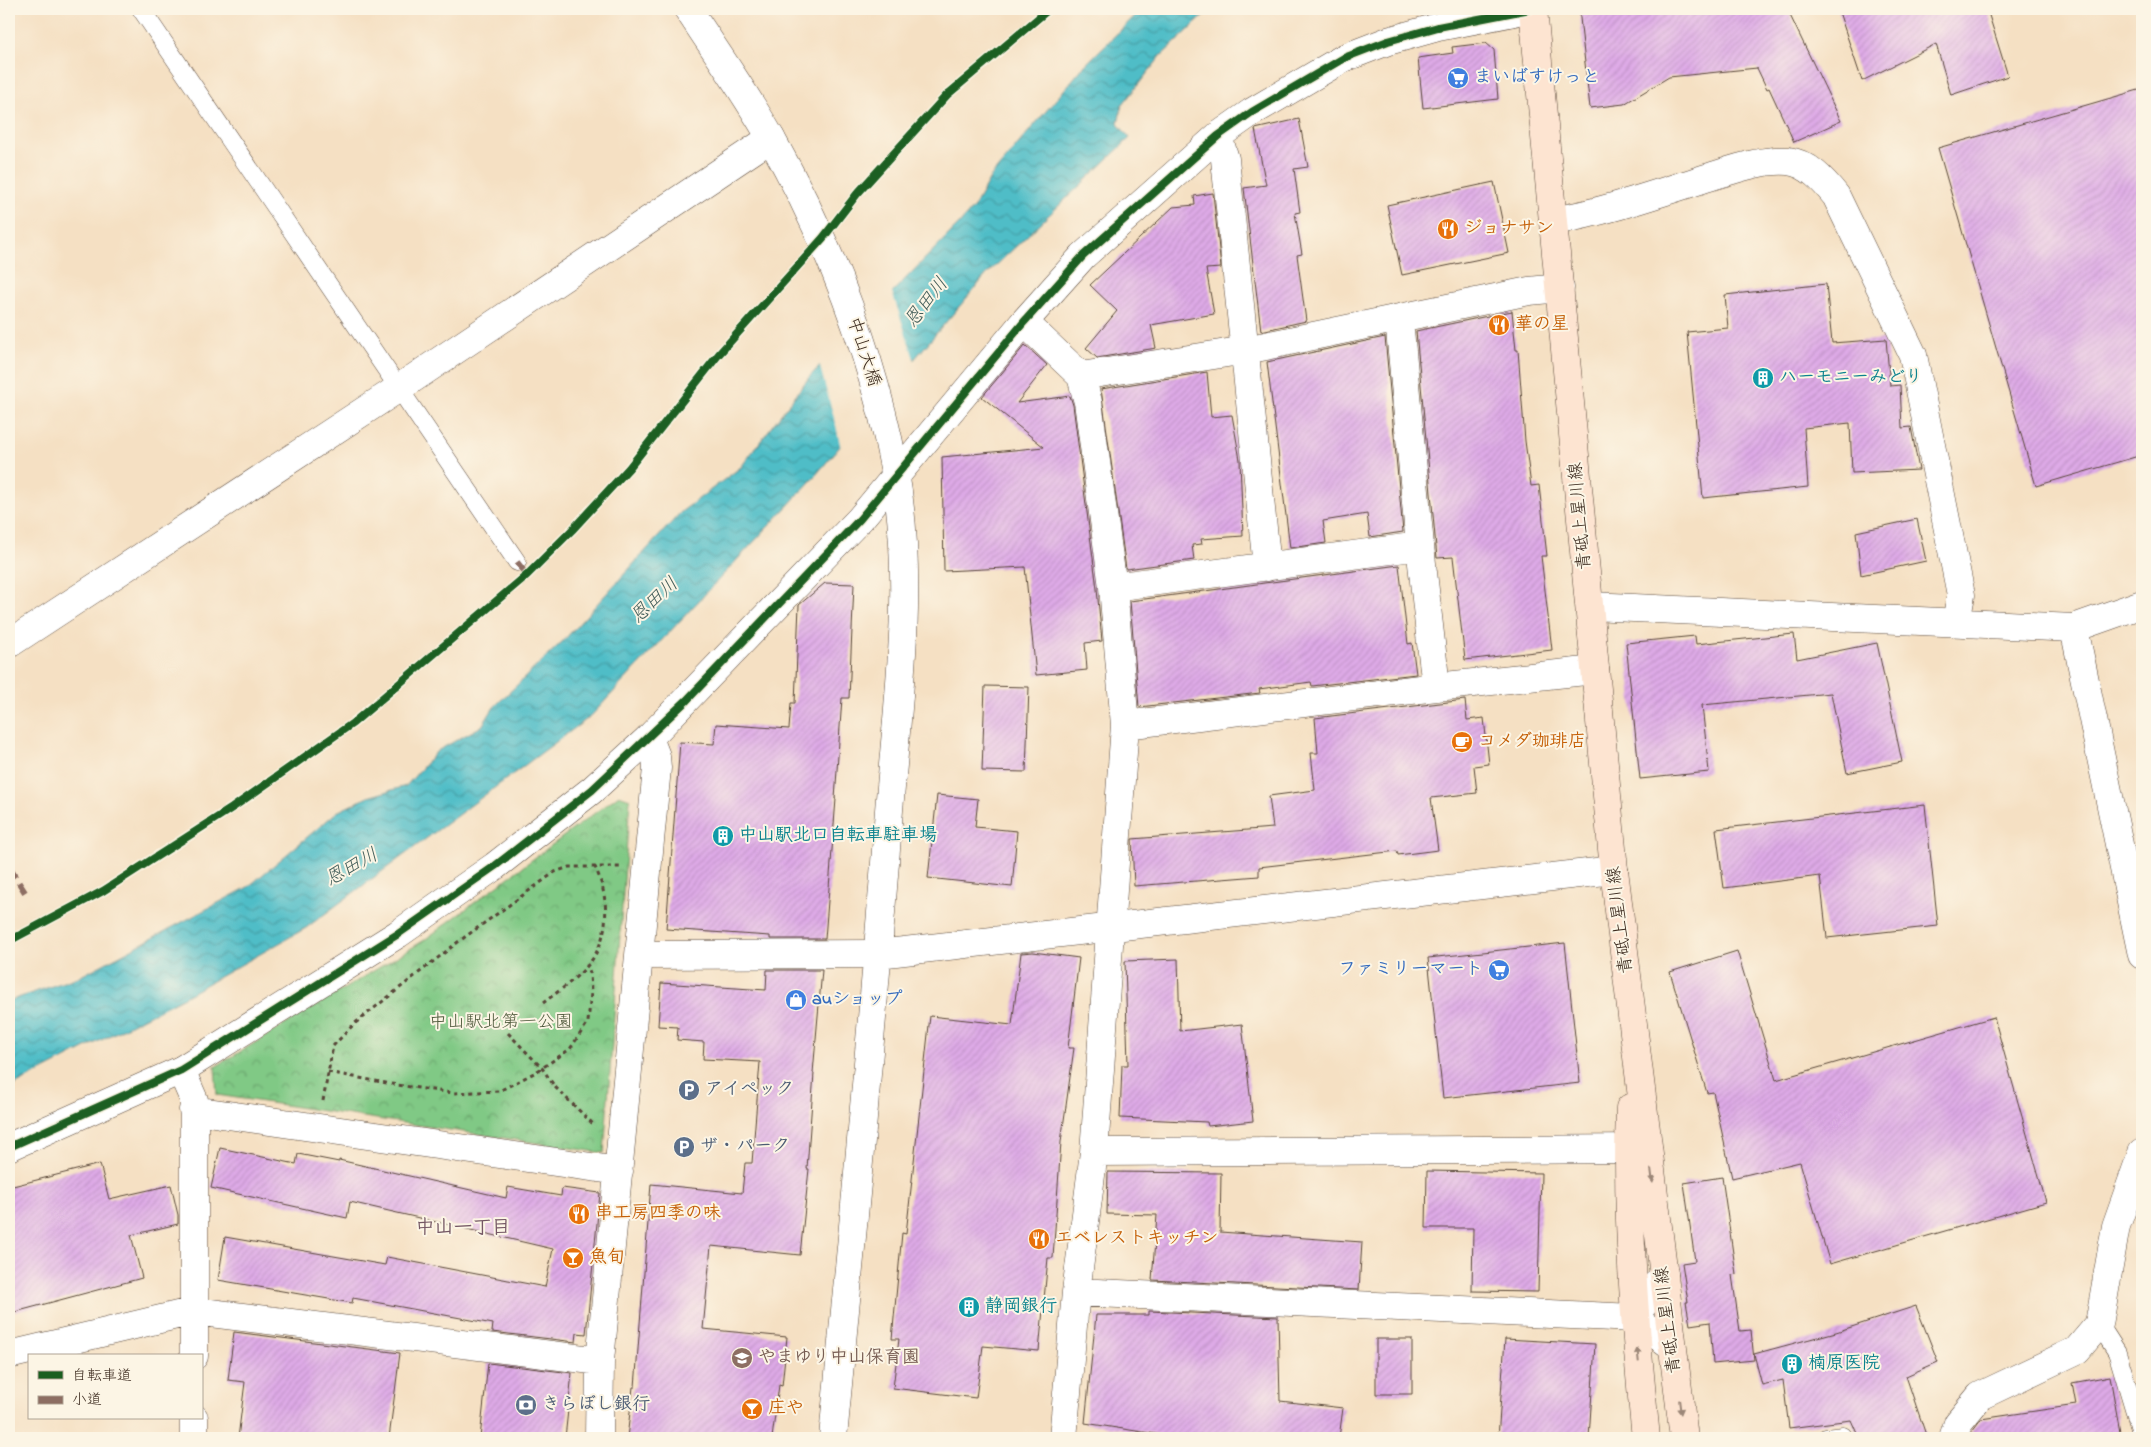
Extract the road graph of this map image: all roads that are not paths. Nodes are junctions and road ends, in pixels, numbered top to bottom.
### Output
1 (141, 9) edge
2 (688, 9) edge
3 (1532, 9) edge
4 (1218, 136) junction
5 (771, 138) junction
6 (1553, 221) junction
7 (1560, 288) junction
8 (1399, 319) junction
9 (1024, 322) junction
10 (1246, 350) junction
11 (1081, 376) junction
12 (399, 388) junction
13 (894, 469) junction
14 (1420, 546) junction
15 (517, 562) dead end
16 (1268, 567) junction
17 (1113, 587) junction
18 (2142, 604) edge
19 (1590, 606) junction
20 (1956, 622) junction
21 (2074, 628) junction
22 (9, 644) edge
23 (1595, 670) junction
24 (1436, 687) junction
25 (1125, 725) junction
26 (649, 738) junction
27 (1614, 870) junction
28 (1110, 928) junction
29 (878, 954) junction
30 (640, 955) junction
31 (2142, 956) edge
32 (181, 1070) junction
33 (193, 1110) junction
34 (9, 1148) edge
35 (1638, 1149) junction
36 (1094, 1152) junction
37 (2142, 1153) edge
38 (620, 1160) junction
39 (1664, 1274) junction
40 (1076, 1292) junction
41 (194, 1311) junction
42 (1634, 1318) junction
43 (2099, 1324) junction
44 (1672, 1346) junction
45 (9, 1354) edge
46 (194, 1354) edge
47 (600, 1361) junction
48 (194, 1420) edge
49 (2142, 1435) edge
50 (194, 1438) edge
51 (598, 1438) edge
52 (833, 1438) edge
53 (1062, 1438) edge
54 (1646, 1438) edge
55 (1684, 1438) edge
56 (1953, 1438) edge

1 - 12 lane
2 - 5 street, 中山大橋
3 - 4 street
3 - 6 main road, 青砥上星川線
4 - 9 street
4 - 10 street
5 - 12 street
5 - 13 street, 中山大橋
6 - 7 main road, 青砥上星川線
6 - 20 street
7 - 8 street
7 - 19 main road, 青砥上星川線
8 - 10 street
8 - 14 street
9 - 11 street
9 - 13 street
10 - 11 street
10 - 16 street
11 - 17 street
12 - 15 lane
12 - 22 street
13 - 26 street
13 - 29 street, 中山大橋
14 - 16 street
14 - 24 street
16 - 17 street
17 - 25 street
18 - 21 street
19 - 20 street
19 - 23 main road, 青砥上星川線
20 - 21 street
21 - 31 street
23 - 24 street
23 - 27 main road, 青砥上星川線
24 - 25 street
25 - 28 street
26 - 30 street
26 - 32 street
27 - 28 street
27 - 35 main road, 青砥上星川線
28 - 29 street
28 - 36 street
29 - 30 street
29 - 52 street, 中山大橋
30 - 38 street
32 - 33 street
32 - 34 street
33 - 38 street
33 - 41 street
35 - 36 street
35 -> 39 main road, 青砥上星川線
35 - 42 main road, 青砥上星川線
36 - 40 street
37 - 43 street
38 - 47 street
39 - 42 street
39 - 44 main road, 青砥上星川線
40 - 42 street
40 - 53 street
41 - 45 street
41 - 46 street
41 - 47 street
42 - 44 street
54 -> 42 main road, 青砥上星川線
43 - 49 lane
43 - 56 street
44 -> 55 main road, 青砥上星川線
47 - 51 street
48 - 50 street

